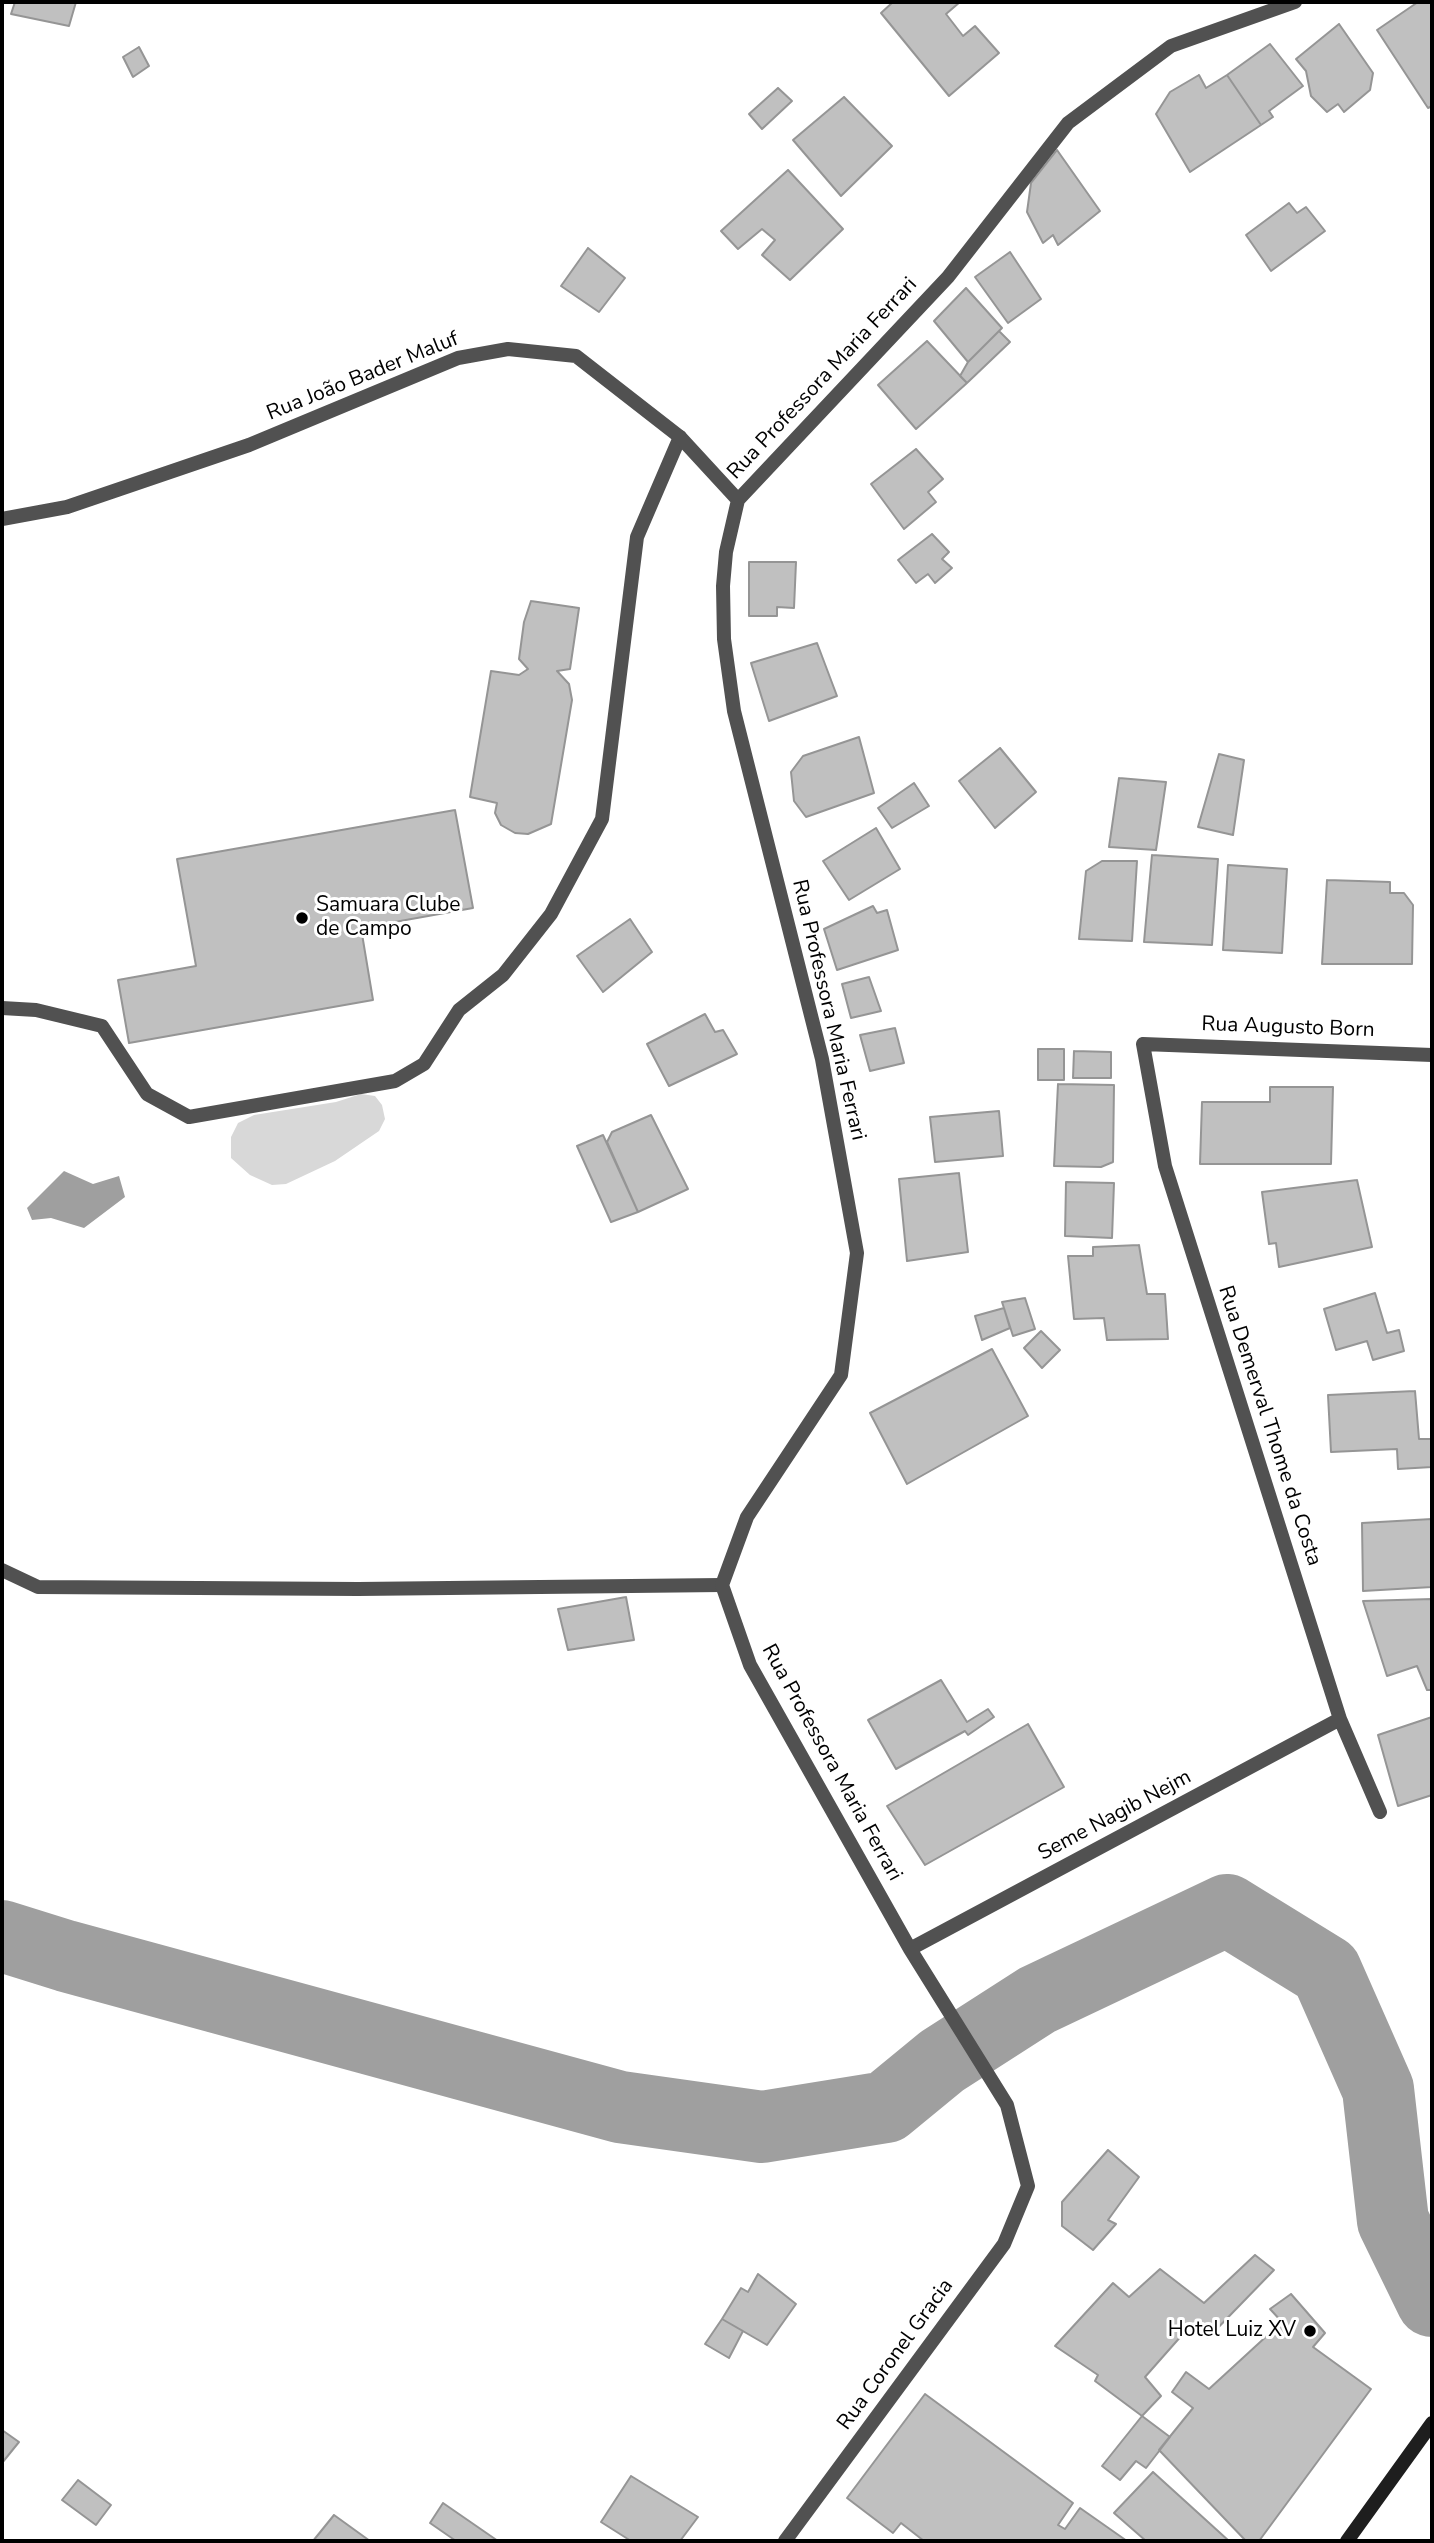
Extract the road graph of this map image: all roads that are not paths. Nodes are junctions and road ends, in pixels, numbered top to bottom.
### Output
1 (1295, 2) edge
2 (680, 437) junction
3 (738, 500) junction
4 (2, 519) edge
5 (2, 1009) edge
6 (1143, 1044) joint
7 (1432, 1055) edge
8 (2, 1570) edge
9 (722, 1585) junction
10 (1340, 1719) junction
11 (1380, 1812) dead end
12 (910, 1949) junction
13 (1028, 2186) joint
14 (1432, 2423) edge
15 (785, 2541) edge
16 (1346, 2541) edge

1 - 3 street, Rua Professora Maria Ferrari
2 - 3 street, Rua João Bader Maluf
2 - 4 street, Rua João Bader Maluf
2 - 5 street
3 - 9 street, Rua Professora Maria Ferrari
6 - 7 street, Rua Augusto Born
6 - 10 street, Rua Demerval Thome da Costa
8 - 9 street
9 - 12 street, Rua Professora Maria Ferrari
10 - 11 street, Rua Demerval Thome da Costa
10 - 12 street, Seme Nagib Nejm
12 - 13 street, Rua Professora Maria Ferrari
13 - 15 street, Rua Coronel Gracia
14 - 16 main road

